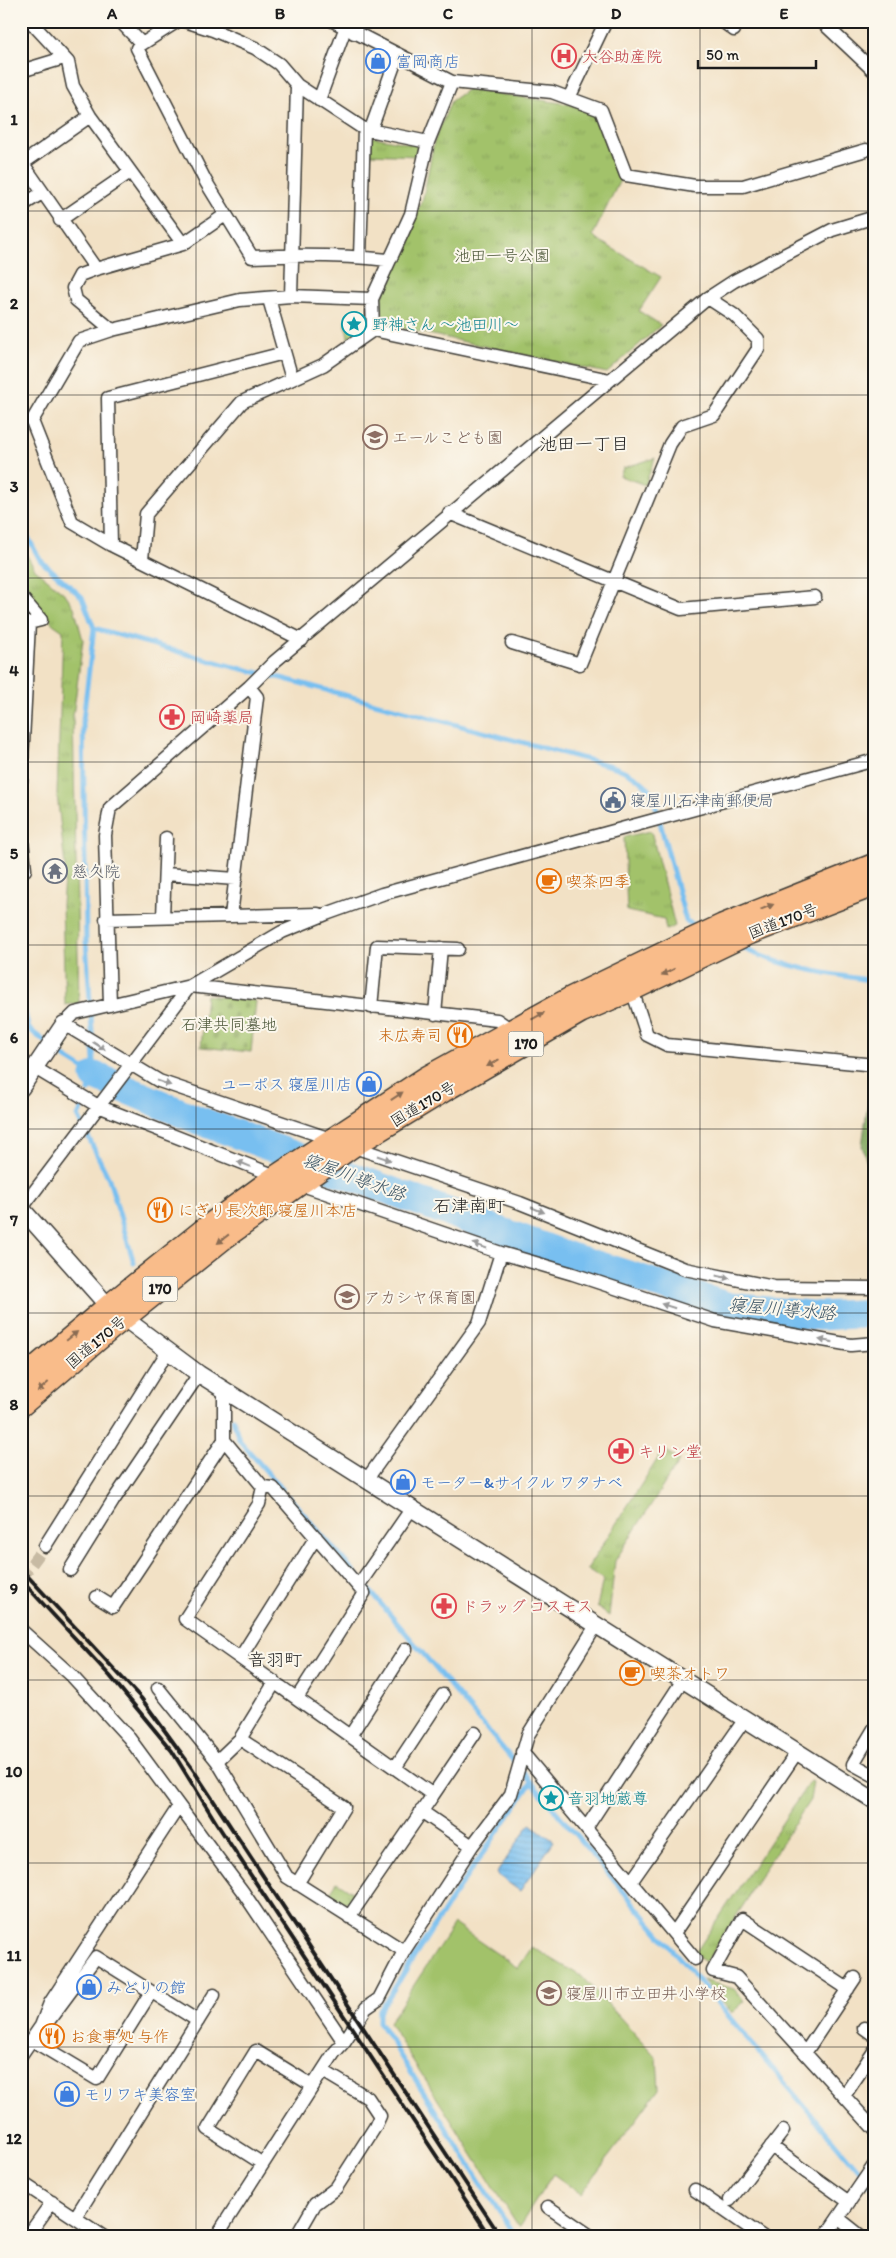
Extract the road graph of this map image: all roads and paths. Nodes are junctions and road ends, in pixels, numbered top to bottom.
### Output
1 (30, 21) edge
2 (120, 21) edge
3 (178, 21) edge
4 (185, 21) edge
5 (333, 21) edge
6 (360, 21) edge
7 (606, 21) edge
8 (722, 21) edge
9 (822, 21) edge
10 (734, 30) dead end
11 (349, 31) junction
12 (137, 48) dead end
13 (398, 54) junction
14 (64, 58) junction
15 (21, 71) edge
16 (875, 72) edge
17 (452, 82) junction
18 (297, 85) junction
19 (569, 98) junction
20 (319, 100) junction
21 (90, 116) junction
22 (368, 129) junction
23 (428, 142) junction
24 (866, 150) dead end
25 (22, 162) edge
26 (130, 172) junction
27 (42, 192) junction
28 (21, 206) edge
29 (225, 215) junction
30 (875, 217) edge
31 (60, 220) junction
32 (184, 244) junction
33 (293, 255) junction
34 (360, 257) junction
35 (388, 260) junction
36 (96, 269) junction
37 (291, 296) junction
38 (708, 298) junction
39 (269, 299) junction
40 (372, 299) junction
41 (112, 330) junction
42 (372, 330) junction
43 (284, 353) junction
44 (292, 379) junction
45 (610, 380) junction
46 (449, 513) junction
47 (111, 545) junction
48 (142, 560) junction
49 (614, 580) junction
50 (21, 597) edge
51 (815, 597) dead end
52 (25, 624) edge
53 (302, 640) junction
54 (512, 643) dead end
55 (251, 685) junction
56 (875, 760) edge
57 (21, 781) edge
58 (21, 829) edge
59 (166, 838) dead end
60 (875, 864) edge
61 (25, 870) dead end
62 (165, 874) junction
63 (236, 879) junction
64 (875, 885) edge
65 (326, 914) junction
66 (231, 916) junction
67 (163, 917) junction
68 (106, 918) junction
69 (442, 948) junction
70 (458, 949) dead end
71 (629, 980) junction
72 (190, 986) junction
73 (106, 1006) junction
74 (371, 1007) junction
75 (435, 1014) junction
76 (68, 1028) junction
77 (520, 1036) junction
78 (875, 1065) edge
79 (37, 1066) junction
80 (125, 1066) junction
81 (21, 1088) edge
82 (97, 1106) junction
83 (339, 1145) junction
84 (291, 1178) junction
85 (21, 1208) edge
86 (501, 1253) junction
87 (875, 1288) edge
88 (116, 1312) junction
89 (875, 1343) edge
90 (168, 1351) junction
91 (199, 1374) junction
92 (21, 1379) edge
93 (224, 1392) junction
94 (21, 1406) edge
95 (224, 1440) junction
96 (367, 1479) junction
97 (263, 1487) junction
98 (412, 1508) junction
99 (316, 1538) junction
100 (45, 1546) tunnel mouth
101 (70, 1570) dead end
102 (358, 1586) junction
103 (97, 1597) dead end
104 (597, 1624) junction
105 (21, 1630) edge
106 (406, 1649) dead end
107 (240, 1658) junction
108 (683, 1680) junction
109 (274, 1682) junction
110 (158, 1688) dead end
111 (443, 1695) dead end
112 (297, 1698) junction
113 (745, 1719) junction
114 (875, 1727) edge
115 (475, 1733) dead end
116 (350, 1736) junction
117 (240, 1739) junction
118 (797, 1752) junction
119 (217, 1761) junction
120 (519, 1763) junction
121 (395, 1768) junction
122 (875, 1776) edge
123 (433, 1795) junction
124 (875, 1802) edge
125 (179, 1806) junction
126 (421, 1812) junction
127 (587, 1827) junction
128 (472, 1846) junction
129 (631, 1882) junction
130 (297, 1884) junction
131 (349, 1917) junction
132 (674, 1934) junction
133 (404, 1951) junction
134 (695, 1959) dead end
135 (856, 1978) dead end
136 (848, 1990) junction
137 (151, 1992) junction
138 (214, 1995) dead end
139 (198, 2021) junction
140 (41, 2026) junction
141 (32, 2040) junction
142 (344, 2042) junction
143 (875, 2050) edge
144 (804, 2053) junction
145 (21, 2055) edge
146 (323, 2071) junction
147 (314, 2086) junction
148 (844, 2096) junction
149 (875, 2130) edge
150 (783, 2131) dead end
151 (771, 2146) junction
152 (263, 2164) junction
153 (874, 2167) edge
154 (21, 2182) edge
155 (695, 2190) dead end
156 (730, 2200) dead end
157 (52, 2202) junction
158 (849, 2202) junction
159 (548, 2207) dead end
160 (75, 2218) junction
161 (838, 2218) junction
162 (27, 2237) edge
163 (104, 2237) edge
164 (216, 2237) edge
165 (296, 2237) edge
166 (592, 2237) edge
167 (763, 2237) edge
168 (825, 2237) edge
169 (862, 2237) edge

1 - 14 street
2 - 3 street
4 - 18 street
5 - 11 street
6 - 11 street
7 - 19 street
8 - 10 street
9 - 16 street
11 - 13 street
11 - 20 street
12 - 29 street
13 - 17 street
13 - 22 street
14 - 15 street
14 - 21 street
17 - 19 street
17 - 23 street
18 - 20 street
18 - 33 street
19 - 24 street
20 - 22 street
21 - 25 street
21 - 26 street
22 - 23 street
22 - 34 street
23 - 35 street
25 - 27 street
26 - 31 street
26 - 32 street
27 - 28 street
27 - 31 street
29 - 32 street
29 - 33 street
30 - 38 street
31 - 36 street
32 - 36 street
33 - 34 street
33 - 37 street
34 - 35 street
35 - 40 street
36 - 41 street
37 - 39 street
37 - 40 street
38 - 45 street
38 - 49 street
39 - 41 street
39 - 43 street
40 - 42 street
41 - 47 street
42 - 44 street
42 - 45 street
43 - 44 street
43 - 47 street
44 - 48 street
45 - 46 street
46 - 49 street
46 - 53 street
47 - 48 street
48 - 53 street
49 - 51 street
49 - 54 street
50 - 52 street
52 - 57 street
53 - 55 street
55 - 63 street
55 - 68 street
56 - 65 street
58 - 61 street
59 - 62 street
71 -> 60 highway, 国道170号 / 170
62 - 63 street
62 - 67 street
63 - 66 street
64 -> 71 highway, 国道170号 / 170
65 - 66 street
65 - 72 street
66 - 67 street
67 - 68 street
68 - 73 street
69 - 70 street
69 - 74 street
69 - 75 street
71 - 77 highway, 国道170号 / 170
71 - 78 street
72 - 73 street
72 - 74 street
72 - 80 street
73 - 76 street
74 - 75 street
75 - 77 street
76 - 79 street
76 -> 80 street
77 - 83 highway, 国道170号 / 170
79 - 81 street
79 - 82 street
80 - 82 street
80 -> 83 street
84 -> 82 street
82 - 85 street
83 - 84 highway, 国道170号 / 170
83 -> 87 street
86 -> 84 street
84 - 88 highway, 国道170号 / 170
85 - 88 street
89 -> 86 street
86 - 96 street
88 - 90 street
92 -> 88 highway, 国道170号 / 170
88 -> 94 highway, 国道170号 / 170
90 - 91 street
90 - 100 street
91 - 93 street
91 - 101 street
93 - 95 street
93 - 96 street
95 - 97 street
95 - 103 street
96 - 98 street
97 - 99 street
97 - 107 street
98 - 102 street
98 - 104 street
99 - 102 street
99 - 107 street
102 - 112 street
104 - 108 street
104 - 120 street
105 - 125 street
106 - 116 street
107 - 109 street
108 - 113 street
108 - 127 street
109 - 112 street
109 - 117 street
110 - 119 street
111 - 121 street
112 - 116 street
113 - 118 street
113 - 129 street
114 - 122 street
115 - 123 street
116 - 121 street
117 - 119 street
117 - 130 street
118 - 124 street
118 - 132 street
119 - 130 street
120 - 127 street
120 - 128 street
121 - 123 street
123 - 126 street
125 - 140 street
125 - 142 street
126 - 128 street
126 - 131 street
127 - 129 street
128 - 133 street
129 - 132 street
130 - 131 street
131 - 133 street
132 - 134 street
133 - 142 street
135 - 136 street
136 - 144 street
136 - 144 street
137 - 139 street
137 - 140 street
137 - 141 street
138 - 139 street
139 - 160 street
140 - 141 street
141 - 145 street
142 - 146 street
143 - 148 street
144 - 148 street
146 - 147 street
146 - 165 street
147 - 152 street
147 - 152 street
148 - 149 street
150 - 151 street
151 - 156 street
151 - 158 street
152 - 164 street
153 - 158 street
154 - 157 street
155 - 167 street
157 - 160 street
157 - 162 street
158 - 161 street
159 - 166 street
160 - 163 street
161 - 168 street
161 - 169 street

